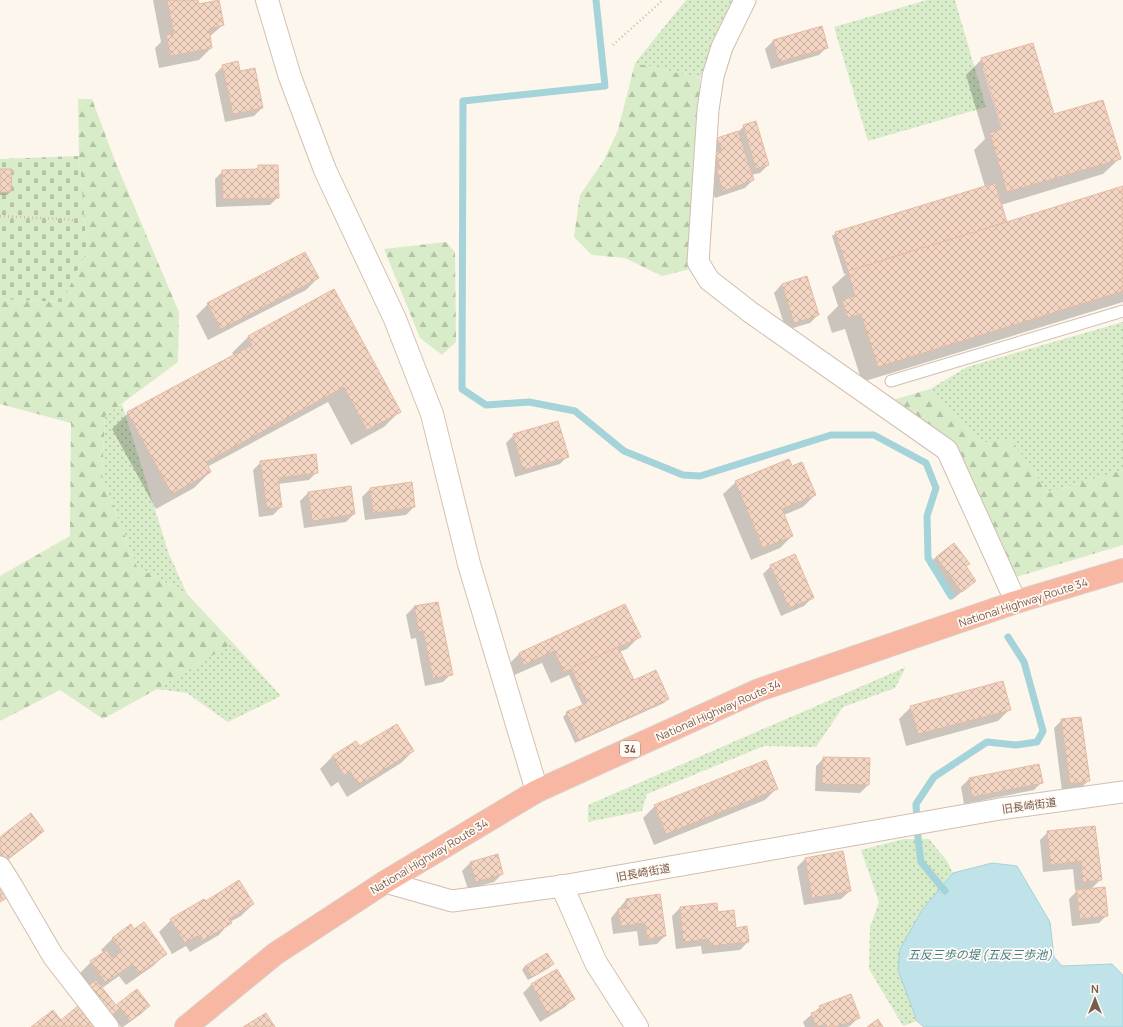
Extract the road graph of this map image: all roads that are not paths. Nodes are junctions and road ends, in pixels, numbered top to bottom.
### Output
1 (267, 0) edge
2 (745, 0) edge
3 (1123, 311) edge
4 (891, 381) dead end
5 (1123, 570) edge
6 (1016, 602) junction
7 (537, 792) junction
8 (1123, 792) edge
9 (0, 867) edge
10 (385, 882) junction
11 (562, 886) junction
12 (108, 1027) edge
13 (186, 1027) edge
14 (637, 1027) edge

1 - 7 street
2 - 6 street
3 - 4 lane
5 - 6 highway, National Highway Route 34 / 34
6 - 7 highway, National Highway Route 34 / 34
7 - 10 highway, National Highway Route 34 / 34
8 - 11 street, 旧長崎街道
9 - 12 street
10 - 11 street, 旧長崎街道
10 - 13 highway, National Highway Route 34 / 34
11 - 14 street

